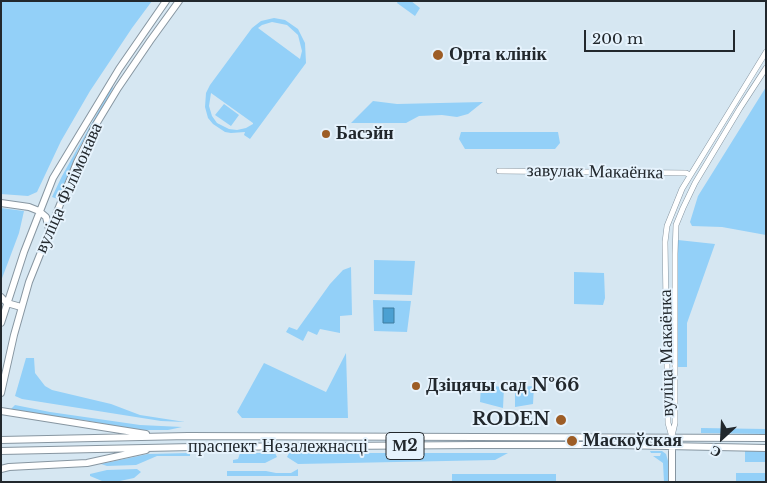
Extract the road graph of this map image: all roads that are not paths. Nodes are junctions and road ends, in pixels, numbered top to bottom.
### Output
1 (166, 1) edge
2 (179, 1) edge
3 (766, 52) edge
4 (766, 68) edge
5 (119, 69) junction
6 (127, 74) junction
7 (500, 171) dead end
8 (690, 175) junction
9 (1, 203) edge
10 (39, 211) junction
11 (666, 230) junction
12 (676, 230) junction
13 (48, 232) junction
14 (1, 297) edge
15 (7, 303) junction
16 (21, 307) junction
17 (1, 323) edge
18 (1, 393) edge
19 (1, 412) edge
20 (169, 437) junction
21 (672, 437) junction
22 (766, 438) edge
23 (2, 440) edge
24 (672, 446) junction
25 (160, 448) junction
26 (766, 448) edge
27 (1, 451) edge
28 (1, 469) edge
29 (672, 482) edge

1 - 5 main road, вуліца Філімонава
2 - 6 main road, вуліца Філімонава
3 - 8 street, вуліца Макаёнка
4 - 12 street, вуліца Макаёнка
5 - 6 main road
5 - 10 main road, вуліца Філімонава
6 - 13 main road, вуліца Філімонава
7 - 8 street, завулак Макаёнка
8 - 11 street, вуліца Макаёнка
9 - 10 main road
10 - 13 main road
10 - 15 main road, вуліца Філімонава
11 - 12 street
11 - 21 street, вуліца Макаёнка
12 - 21 street, вуліца Макаёнка
13 - 16 main road, вуліца Філімонава
14 - 15 main road
15 - 16 main road
15 - 17 main road, вуліца Філімонава
16 - 18 main road, вуліца Філімонава
19 - 20 main road
20 - 21 main road, праспект Незалежнасці / М2
20 - 23 main road, праспект Незалежнасці / М2
21 - 22 main road, праспект Незалежнасці / М2
21 - 24 main road
24 - 25 main road, праспект Незалежнасці / М2
24 - 26 main road, праспект Незалежнасці / М2
24 - 29 main road
25 - 27 main road, праспект Незалежнасці / М2
25 - 28 main road

